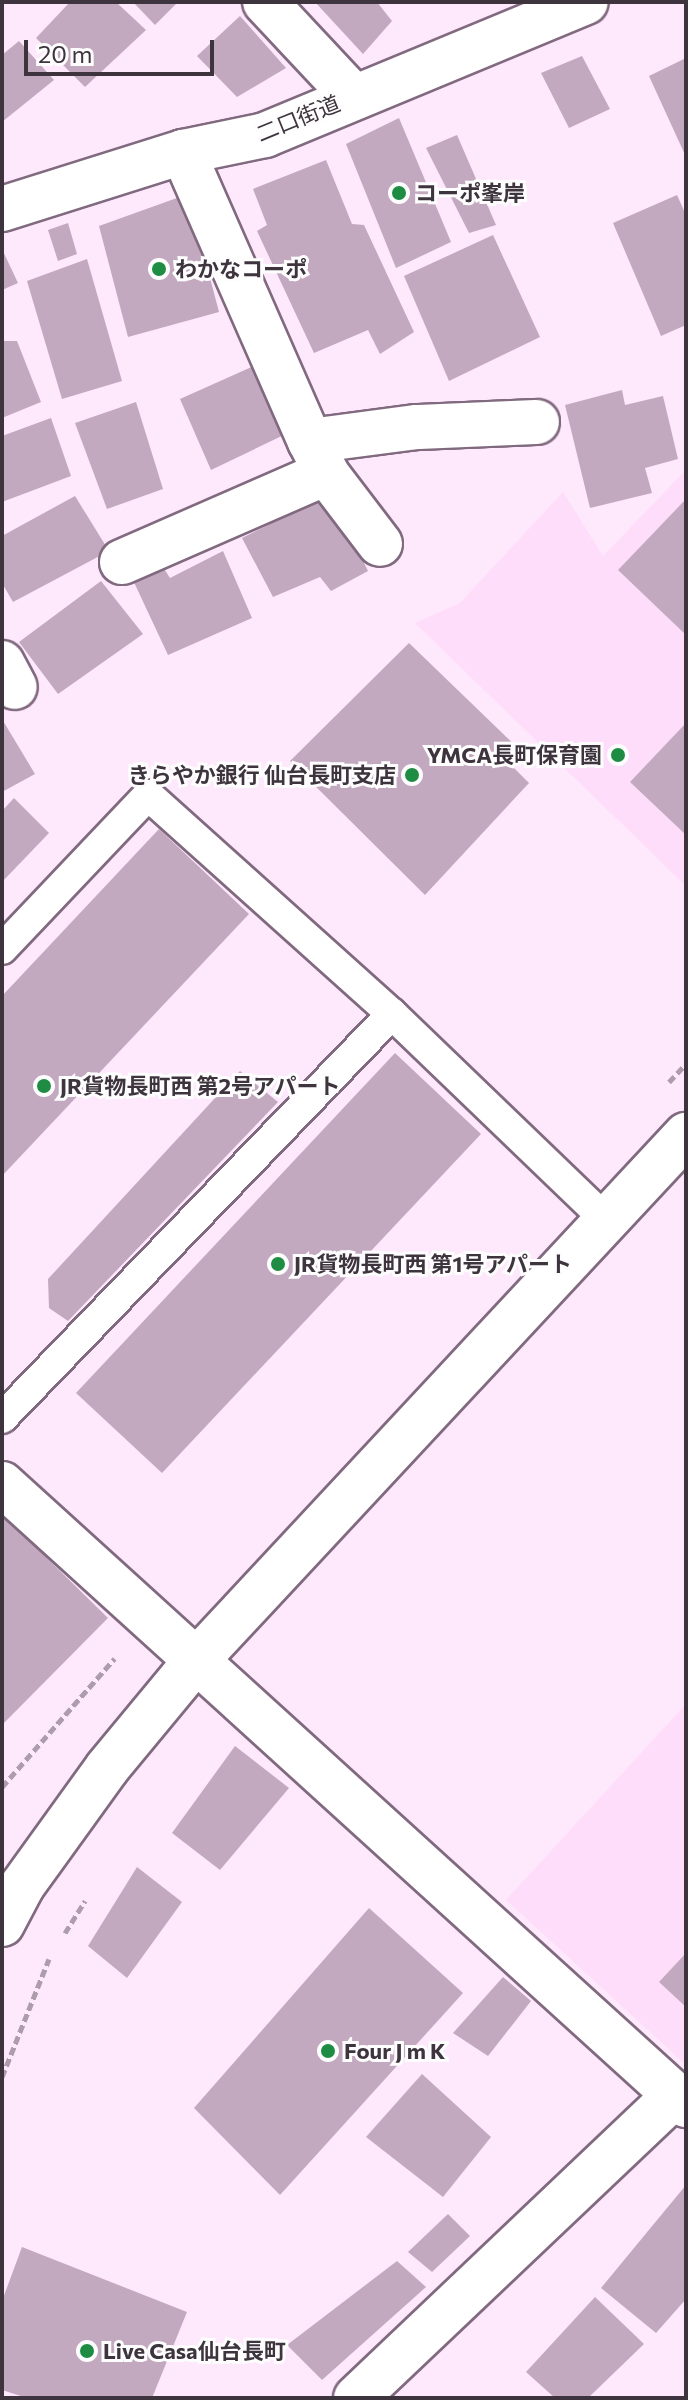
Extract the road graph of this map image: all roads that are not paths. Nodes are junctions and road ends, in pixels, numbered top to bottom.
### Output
1 (265, 2) edge
2 (586, 2) edge
3 (353, 96) junction
4 (183, 152) junction
5 (2, 209) edge
6 (537, 422) dead end
7 (318, 457) junction
8 (380, 544) dead end
9 (122, 562) dead end
10 (2, 949) edge
11 (392, 1014) junction
12 (686, 1135) edge
13 (605, 1219) junction
14 (2, 1418) edge
15 (2, 1484) edge
16 (194, 1663) junction
17 (2, 1924) edge
18 (680, 2100) edge
19 (384, 2388) edge

1 - 3 street
2 - 3 street, 二口街道
3 - 4 street, 二口街道
4 - 5 street, 二口街道
4 - 7 street
6 - 7 street
7 - 8 street
7 - 9 street
10 - 11 lane
11 - 13 lane
11 - 14 lane
12 - 13 street
13 - 16 street
15 - 16 street
16 - 17 street
16 - 18 street
18 - 19 street

